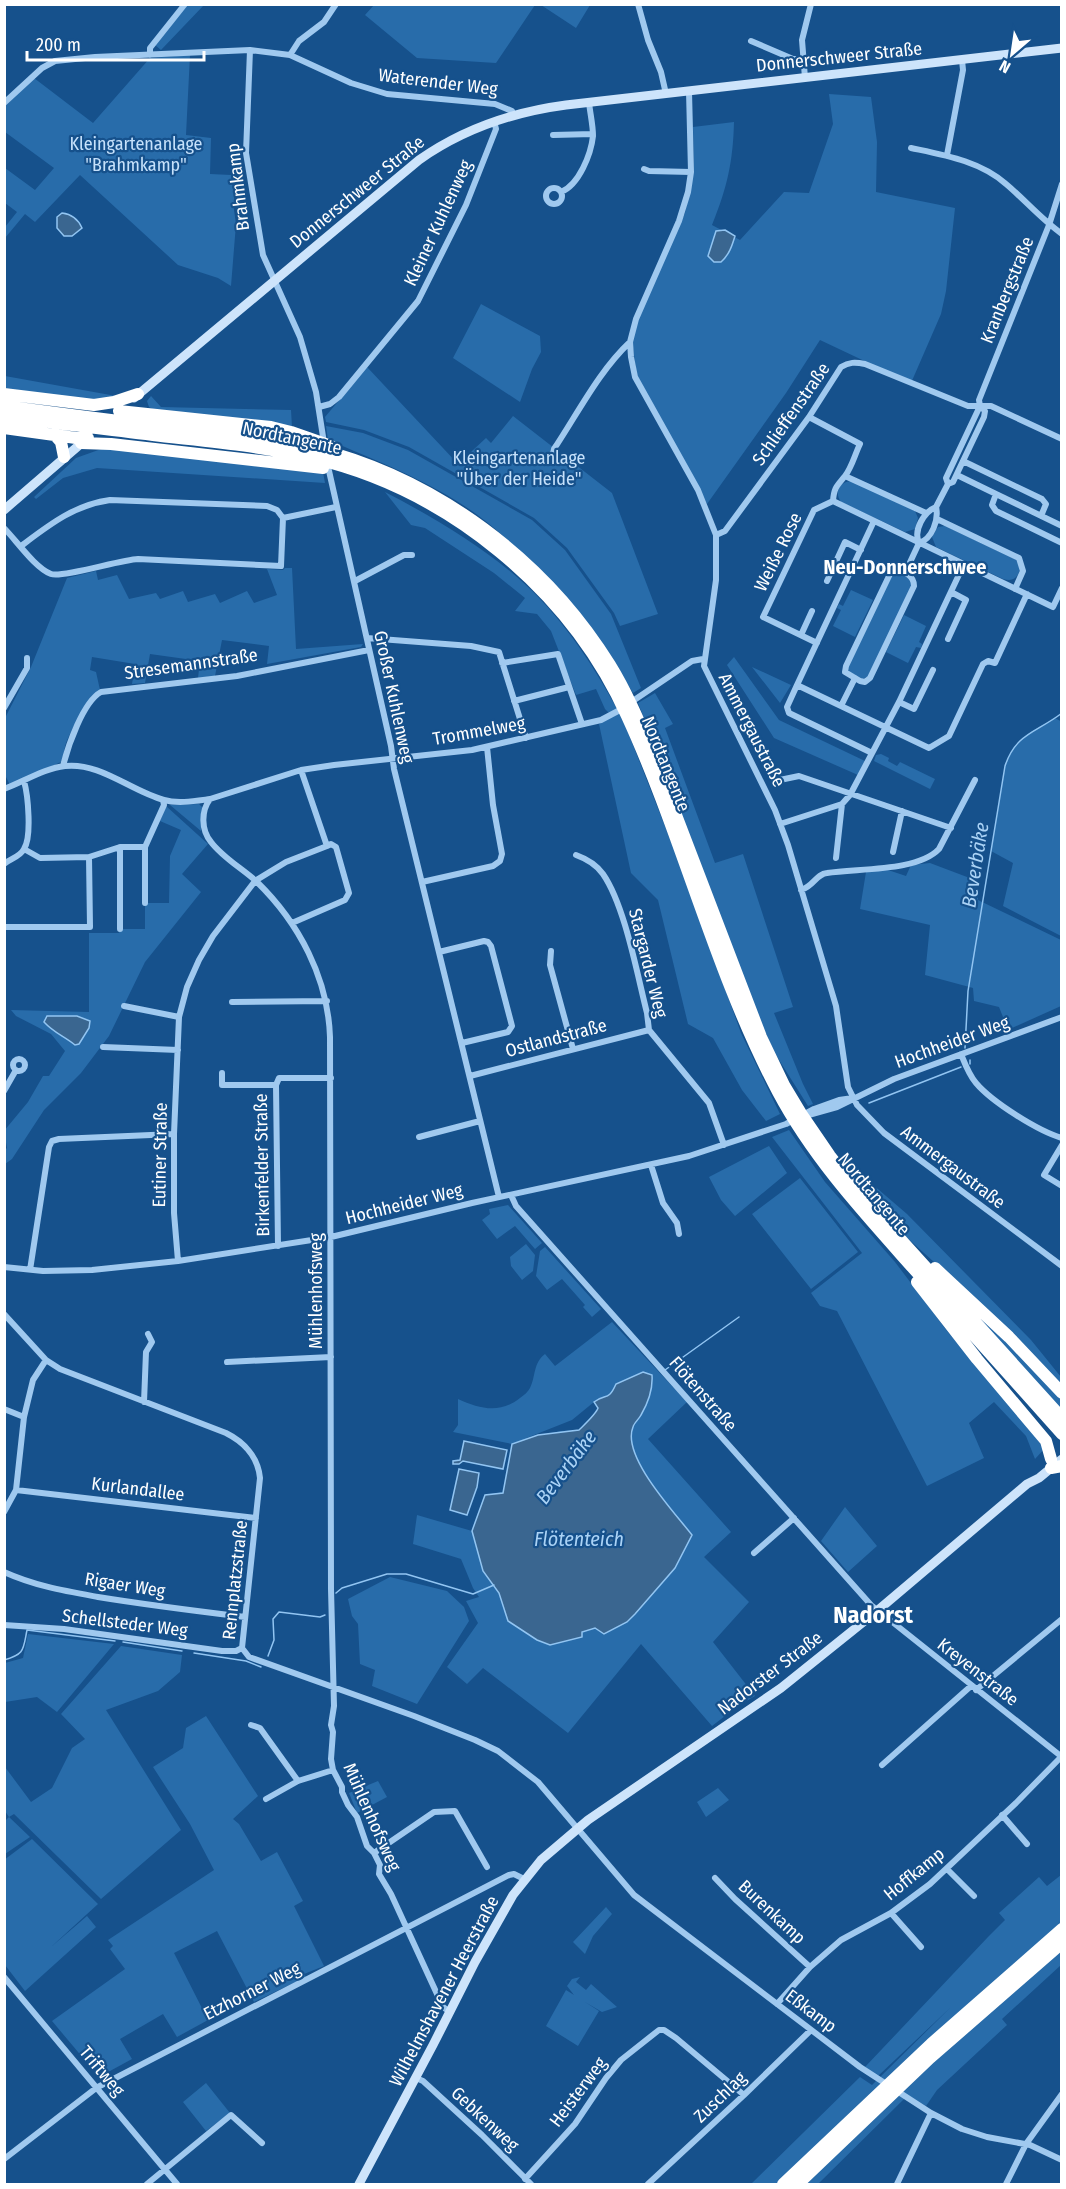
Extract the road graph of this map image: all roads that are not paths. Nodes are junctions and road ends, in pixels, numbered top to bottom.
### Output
1 (185, 4) edge
2 (336, 4) edge
3 (638, 4) edge
4 (811, 4) edge
5 (751, 41) dead end
6 (1062, 48) edge
7 (250, 50) junction
8 (150, 55) junction
9 (290, 55) junction
10 (803, 58) junction
11 (962, 60) junction
12 (805, 78) junction
13 (689, 91) junction
14 (666, 94) junction
15 (589, 102) junction
16 (4, 103) edge
17 (513, 115) junction
18 (494, 121) junction
19 (593, 134) junction
20 (553, 135) dead end
21 (911, 148) dead end
22 (947, 155) junction
23 (644, 169) dead end
24 (691, 172) junction
25 (1062, 184) edge
26 (561, 192) dead end
27 (1049, 225) junction
28 (1062, 234) edge
29 (275, 281) junction
30 (630, 342) junction
31 (140, 393) junction
32 (4, 394) edge
33 (94, 405) junction
34 (4, 406) edge
35 (980, 406) junction
36 (319, 407) junction
37 (119, 411) junction
38 (4, 416) edge
39 (809, 417) junction
40 (152, 419) junction
41 (101, 426) junction
42 (4, 428) edge
43 (55, 429) junction
44 (1062, 439) edge
45 (85, 441) junction
46 (111, 444) junction
47 (315, 453) junction
48 (64, 457) junction
49 (336, 459) junction
50 (552, 459) dead end
51 (963, 461) junction
52 (373, 472) junction
53 (957, 475) junction
54 (845, 476) junction
55 (948, 484) junction
56 (996, 494) junction
57 (833, 501) junction
58 (336, 507) junction
59 (936, 507) junction
60 (4, 510) edge
61 (926, 513) junction
62 (1041, 516) junction
63 (283, 519) junction
64 (937, 519) junction
65 (874, 521) junction
66 (1062, 526) edge
67 (4, 528) edge
68 (716, 536) junction
69 (919, 543) junction
70 (1062, 543) edge
71 (21, 546) junction
72 (861, 550) junction
73 (412, 555) dead end
74 (964, 564) junction
75 (905, 573) junction
76 (355, 581) junction
77 (827, 581) dead end
78 (1062, 588) edge
79 (1015, 589) junction
80 (951, 592) junction
81 (1027, 594) junction
82 (812, 611) dead end
83 (801, 635) junction
84 (367, 638) junction
85 (948, 639) dead end
86 (817, 643) junction
87 (369, 650) junction
88 (27, 658) dead end
89 (703, 658) junction
90 (502, 663) junction
91 (933, 670) dead end
92 (855, 678) junction
93 (797, 685) junction
94 (569, 687) junction
95 (514, 701) junction
96 (898, 702) junction
97 (842, 706) junction
98 (4, 708) edge
99 (582, 724) junction
100 (886, 727) junction
101 (526, 738) junction
102 (488, 747) junction
103 (872, 753) junction
104 (392, 759) junction
105 (63, 766) junction
106 (301, 770) junction
107 (975, 780) dead end
108 (24, 781) junction
109 (774, 781) dead end
110 (4, 789) edge
111 (850, 795) junction
112 (210, 799) junction
113 (163, 800) junction
114 (842, 804) junction
115 (902, 812) junction
116 (780, 824) junction
117 (951, 828) junction
118 (327, 846) junction
119 (120, 847) junction
120 (145, 847) junction
121 (24, 849) junction
122 (893, 852) dead end
123 (576, 855) dead end
124 (89, 857) junction
125 (836, 858) dead end
126 (4, 864) edge
127 (255, 881) junction
128 (422, 882) junction
129 (801, 890) junction
130 (145, 903) dead end
131 (292, 923) junction
132 (4, 927) edge
133 (120, 929) dead end
134 (551, 951) dead end
135 (439, 952) junction
136 (327, 1001) junction
137 (232, 1002) dead end
138 (123, 1005) dead end
139 (179, 1017) junction
140 (1062, 1017) edge
141 (649, 1030) junction
142 (462, 1043) junction
143 (102, 1047) dead end
144 (573, 1049) junction
145 (178, 1050) junction
146 (961, 1054) junction
147 (4, 1057) edge
148 (14, 1062) junction
149 (16, 1070) junction
150 (222, 1072) dead end
151 (470, 1076) junction
152 (331, 1078) junction
153 (276, 1085) junction
154 (4, 1090) edge
155 (853, 1098) junction
156 (800, 1119) junction
157 (480, 1121) junction
158 (174, 1134) junction
159 (419, 1137) dead end
160 (1062, 1138) edge
161 (724, 1145) junction
162 (1062, 1145) edge
163 (651, 1165) junction
164 (1062, 1185) edge
165 (511, 1195) junction
166 (499, 1197) junction
167 (679, 1234) dead end
168 (896, 1234) junction
169 (331, 1237) junction
170 (278, 1246) junction
171 (902, 1254) junction
172 (178, 1261) junction
173 (1062, 1266) edge
174 (4, 1267) edge
175 (30, 1270) junction
176 (4, 1314) edge
177 (148, 1334) dead end
178 (332, 1357) junction
179 (45, 1360) junction
180 (227, 1362) dead end
181 (1062, 1393) edge
182 (144, 1402) junction
183 (4, 1409) edge
184 (24, 1417) junction
185 (1062, 1418) edge
186 (1039, 1431) junction
187 (1061, 1436) edge
188 (1057, 1460) edge
189 (16, 1490) junction
190 (4, 1512) edge
191 (256, 1518) junction
192 (794, 1518) junction
193 (754, 1553) dead end
194 (4, 1572) edge
195 (877, 1611) junction
196 (245, 1617) junction
197 (1062, 1619) edge
198 (4, 1624) edge
199 (242, 1648) junction
200 (333, 1688) junction
201 (974, 1688) junction
202 (251, 1725) dead end
203 (1061, 1757) edge
204 (882, 1765) dead end
205 (333, 1770) junction
206 (298, 1781) junction
207 (266, 1799) dead end
208 (1002, 1815) junction
209 (579, 1827) junction
210 (1027, 1844) dead end
211 (374, 1853) junction
212 (487, 1867) dead end
213 (947, 1869) junction
214 (715, 1878) dead end
215 (524, 1879) junction
216 (974, 1896) dead end
217 (891, 1913) junction
218 (406, 1928) junction
219 (1062, 1929) edge
220 (1062, 1943) edge
221 (921, 1947) dead end
222 (810, 1967) junction
223 (4, 1977) edge
224 (777, 2004) junction
225 (450, 2012) junction
226 (811, 2030) junction
227 (905, 2075) junction
228 (416, 2078) junction
229 (96, 2088) junction
230 (1062, 2094) edge
231 (744, 2095) junction
232 (877, 2102) junction
233 (931, 2113) junction
234 (262, 2144) dead end
235 (1026, 2144) junction
236 (4, 2159) edge
237 (1062, 2160) edge
238 (165, 2170) junction
239 (525, 2178) junction
240 (147, 2184) edge
241 (177, 2184) edge
242 (358, 2184) edge
243 (531, 2184) edge
244 (648, 2184) edge
245 (783, 2184) edge
246 (798, 2184) edge
247 (897, 2184) edge
248 (1006, 2184) edge

1 - 8 street
2 - 9 street
3 - 14 street
4 - 10 street
5 - 10 street
6 - 11 main road, Donnerschweer Straße
7 - 8 street, Waterender Weg
7 - 9 street, Waterender Weg
7 - 29 street, Brahmkamp
8 - 16 street, Waterender Weg
9 - 17 street, Waterender Weg
10 - 12 street
11 - 12 main road, Donnerschweer Straße
11 - 22 street
12 - 13 main road, Donnerschweer Straße
13 - 14 main road, Donnerschweer Straße
13 - 24 street, Ammergaustraße
14 - 15 main road, Donnerschweer Straße
15 - 17 main road, Donnerschweer Straße
15 - 19 street
17 - 18 main road, Donnerschweer Straße
18 - 29 main road, Donnerschweer Straße
18 - 36 street, Kleiner Kuhlenweg
19 - 20 street
19 - 26 street
21 - 22 street
22 - 27 street
23 - 24 street
24 - 30 street, Ammergaustraße
25 - 27 street, Kranbergstraße
27 - 28 street
27 - 35 street, Kranbergstraße
29 - 31 main road, Donnerschweer Straße
29 - 36 street, Großer Kuhlenweg
30 - 50 street
30 - 68 street, Ammergaustraße
31 - 33 highway
31 - 37 main road, Donnerschweer Straße
31 - 40 highway
32 - 33 highway
33 - 41 highway
34 - 40 highway
35 - 39 street, Schlieffenstraße
35 - 44 street, Schlieffenstraße
35 - 51 street, Kranbergstraße
35 - 55 street, Kranbergstraße
36 - 58 street, Großer Kuhlenweg
37 - 40 highway
37 - 41 main road, Donnerschweer Straße
38 - 43 highway, Nordtangente
39 - 54 street, Weiße Rose
39 - 68 street, Schlieffenstraße
40 - 47 highway
41 - 45 main road, Donnerschweer Straße
41 - 46 highway
42 - 43 highway
43 - 45 highway
43 - 47 highway, Nordtangente
43 - 48 highway
45 - 46 highway
45 - 48 main road, Donnerschweer Straße
46 - 47 highway
47 - 49 highway, Nordtangente
47 - 49 highway
48 - 60 main road, Donnerschweer Straße
49 - 52 highway, Nordtangente
49 - 52 highway
51 - 53 street, Kranbergstraße
51 - 62 street
52 - 156 highway, Nordtangente
53 - 55 street, Kranbergstraße
53 - 56 street
54 - 57 street, Weiße Rose
54 - 61 street
55 - 59 street, Kranbergstraße
56 - 62 street
56 - 70 street
57 - 65 street
57 - 83 street, Weiße Rose
58 - 63 street
58 - 76 street, Großer Kuhlenweg
59 - 61 street
59 - 64 street
61 - 69 street
62 - 66 street
63 - 71 street
63 - 71 street
64 - 69 street
64 - 79 street
65 - 69 street
65 - 72 street
67 - 71 street
68 - 89 street, Ammergaustraße
69 - 74 street
69 - 75 street
72 - 77 street
72 - 86 street
73 - 76 street
74 - 79 street
74 - 80 street
75 - 92 street
75 - 92 street
76 - 84 street, Großer Kuhlenweg
78 - 81 street
79 - 81 street
80 - 85 street
80 - 96 street
81 - 100 street
82 - 83 street
83 - 86 street, Weiße Rose
84 - 87 street, Großer Kuhlenweg
84 - 90 street
86 - 93 street
87 - 104 street, Großer Kuhlenweg
87 - 105 street, Stresemannstraße
88 - 98 street
89 - 99 street, Trommelweg
89 - 116 street, Ammergaustraße
90 - 94 street
90 - 95 street
91 - 96 street
92 - 97 street
93 - 97 street
93 - 103 street
94 - 95 street
94 - 99 street
95 - 101 street
96 - 100 street
97 - 100 street
99 - 101 street, Trommelweg
100 - 103 street
101 - 102 street, Trommelweg
102 - 104 street, Trommelweg
102 - 128 street
103 - 111 street
104 - 106 street, Trommelweg
104 - 128 street, Großer Kuhlenweg
105 - 108 street
105 - 113 street
106 - 112 street, Trommelweg
106 - 118 street
107 - 117 street
108 - 110 street
108 - 121 street
109 - 111 street
111 - 114 street
111 - 115 street
112 - 113 street
112 - 127 street, Mühlenhofsweg
113 - 120 street
114 - 116 street
114 - 125 street
115 - 117 street
115 - 122 street
116 - 129 street, Ammergaustraße
117 - 129 street
118 - 127 street
118 - 131 street
119 - 120 street
119 - 124 street
119 - 133 street
120 - 130 street
121 - 124 street
121 - 126 street
123 - 141 street, Stargarder Weg
124 - 132 street
127 - 131 street, Mühlenhofsweg
127 - 139 street, Eutiner Straße
128 - 135 street, Großer Kuhlenweg
129 - 155 street, Ammergaustraße
131 - 136 street, Mühlenhofsweg
134 - 144 street
135 - 142 street, Großer Kuhlenweg
135 - 142 street
136 - 137 street
136 - 152 street, Mühlenhofsweg
138 - 139 street
139 - 145 street, Eutiner Straße
140 - 146 street, Hochheider Weg
141 - 144 street, Ostlandstraße
141 - 161 street, Stargarder Weg
142 - 151 street, Großer Kuhlenweg
143 - 145 street
144 - 151 street, Ostlandstraße
145 - 158 street, Eutiner Straße
146 - 155 street, Hochheider Weg
146 - 160 street
147 - 148 street
148 - 149 street
148 - 149 street
149 - 154 street
150 - 153 street, Birkenfelder Straße
151 - 157 street, Großer Kuhlenweg
152 - 153 street, Birkenfelder Straße
152 - 169 street, Mühlenhofsweg
153 - 170 street, Birkenfelder Straße
155 - 156 street, Hochheider Weg
155 - 173 street, Ammergaustraße
156 - 161 street, Hochheider Weg
156 - 168 highway, Nordtangente
156 - 171 highway, Nordtangente
157 - 159 street
157 - 166 street, Großer Kuhlenweg
158 - 172 street, Eutiner Straße
158 - 175 street
161 - 163 street, Hochheider Weg
162 - 164 street
163 - 165 street, Hochheider Weg
163 - 167 street
165 - 166 street, Hochheider Weg
165 - 192 street, Flötenstraße
166 - 169 street, Hochheider Weg
168 - 181 highway
168 - 185 highway, Nordtangente
169 - 170 street, Hochheider Weg
169 - 178 street, Mühlenhofsweg
170 - 172 street, Hochheider Weg
171 - 186 highway
171 - 187 highway, Nordtangente
172 - 175 street, Hochheider Weg
174 - 175 street, Hochheider Weg
176 - 179 street, Rennplatzstraße
177 - 182 street
178 - 180 street
178 - 200 street, Mühlenhofsweg
179 - 182 street, Rennplatzstraße
179 - 184 street
182 - 191 street, Rennplatzstraße
183 - 184 street
184 - 189 street
186 - 187 highway
186 - 188 highway
188 - 195 main road, Nadorster Straße
189 - 190 street
189 - 191 street, Kurlandallee
191 - 196 street, Rennplatzstraße
192 - 193 street
192 - 195 street, Flötenstraße
194 - 196 street, Rigaer Weg
195 - 201 street, Kreyenstraße
195 - 209 main road, Nadorster Straße
196 - 199 street, Rennplatzstraße
197 - 201 street
198 - 199 street, Schellsteder Weg
199 - 200 street, Rennplatzstraße
200 - 205 street, Mühlenhofsweg
200 - 209 street, Rennplatzstraße
201 - 203 street, Kreyenstraße
201 - 204 street
202 - 206 street
203 - 208 street, Hoffkamp
205 - 206 street
205 - 211 street, Mühlenhofsweg
206 - 207 street
208 - 210 street
208 - 213 street, Hoffkamp
209 - 215 main road, Wilhelmshavener Heerstraße
209 - 224 street, Eßkamp
211 - 212 street
211 - 218 street, Mühlenhofsweg
213 - 216 street
213 - 217 street, Hoffkamp
214 - 222 street, Burenkamp
215 - 218 street, Etzhorner Weg
215 - 225 main road, Wilhelmshavener Heerstraße
217 - 221 street
217 - 222 street, Hoffkamp
218 - 225 street, Mühlenhofsweg
218 - 229 street, Etzhorner Weg
219 - 227 highway
220 - 227 highway
222 - 224 street, Hoffkamp
223 - 229 street, Triftweg
224 - 226 street, Eßkamp
225 - 228 main road, Wilhelmshavener Heerstraße
226 - 231 street, Zuschlag
226 - 233 street, Eßkamp
227 - 232 highway
228 - 239 street, Gebkenweg
228 - 242 main road, Wilhelmshavener Heerstraße
229 - 236 street, Etzhorner Weg
229 - 238 street, Triftweg
230 - 235 street
231 - 239 street, Heisterweg
231 - 244 street, Zuschlag
232 - 245 highway
232 - 246 highway
233 - 235 street, Eßkamp
233 - 247 street
234 - 238 street
235 - 237 street, Eßkamp
235 - 248 street
238 - 240 street
238 - 241 street, Triftweg
239 - 243 street, Gebkenweg

